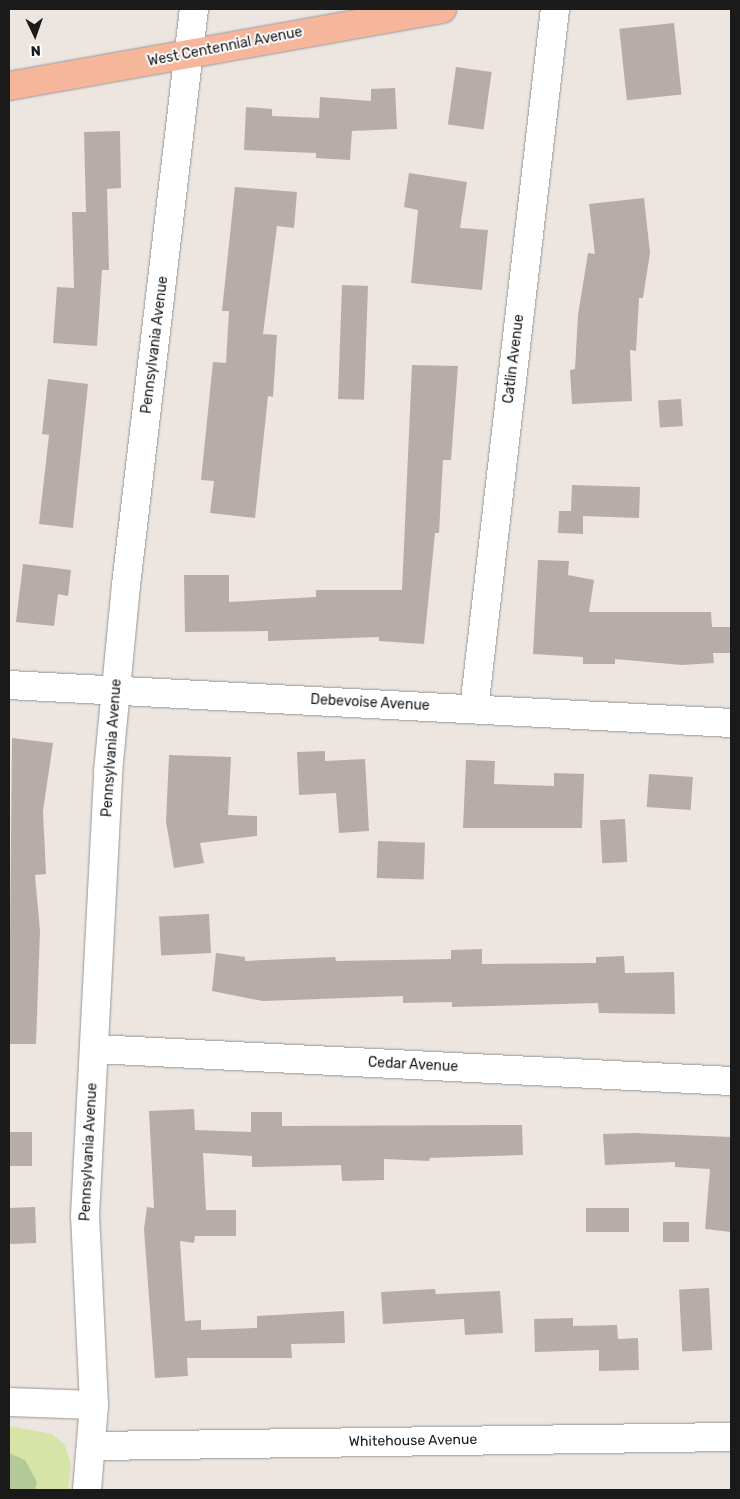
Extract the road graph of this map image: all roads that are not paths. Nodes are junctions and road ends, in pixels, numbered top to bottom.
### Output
1 (194, 9) edge
2 (442, 9) edge
3 (555, 9) edge
4 (190, 54) junction
5 (9, 86) edge
6 (9, 685) edge
7 (116, 690) junction
8 (474, 709) junction
9 (731, 723) edge
10 (94, 1049) junction
11 (731, 1081) edge
12 (9, 1402) edge
13 (94, 1405) junction
14 (731, 1437) edge
15 (94, 1446) junction
16 (87, 1490) edge

1 - 4 street, Pennsylvania Avenue
2 - 4 main road, West Centennial Avenue
3 - 8 street, Catlin Avenue
4 - 5 main road, West Centennial Avenue
4 - 7 street, Pennsylvania Avenue
6 - 7 street, Debevoise Avenue
7 - 8 street, Debevoise Avenue
7 - 10 street, Pennsylvania Avenue
8 - 9 street, Debevoise Avenue
10 - 11 street, Cedar Avenue
10 - 13 street, Pennsylvania Avenue
12 - 13 street
13 - 15 street, Pennsylvania Avenue
14 - 15 street, Whitehouse Avenue
15 - 16 street, Pennsylvania Avenue

